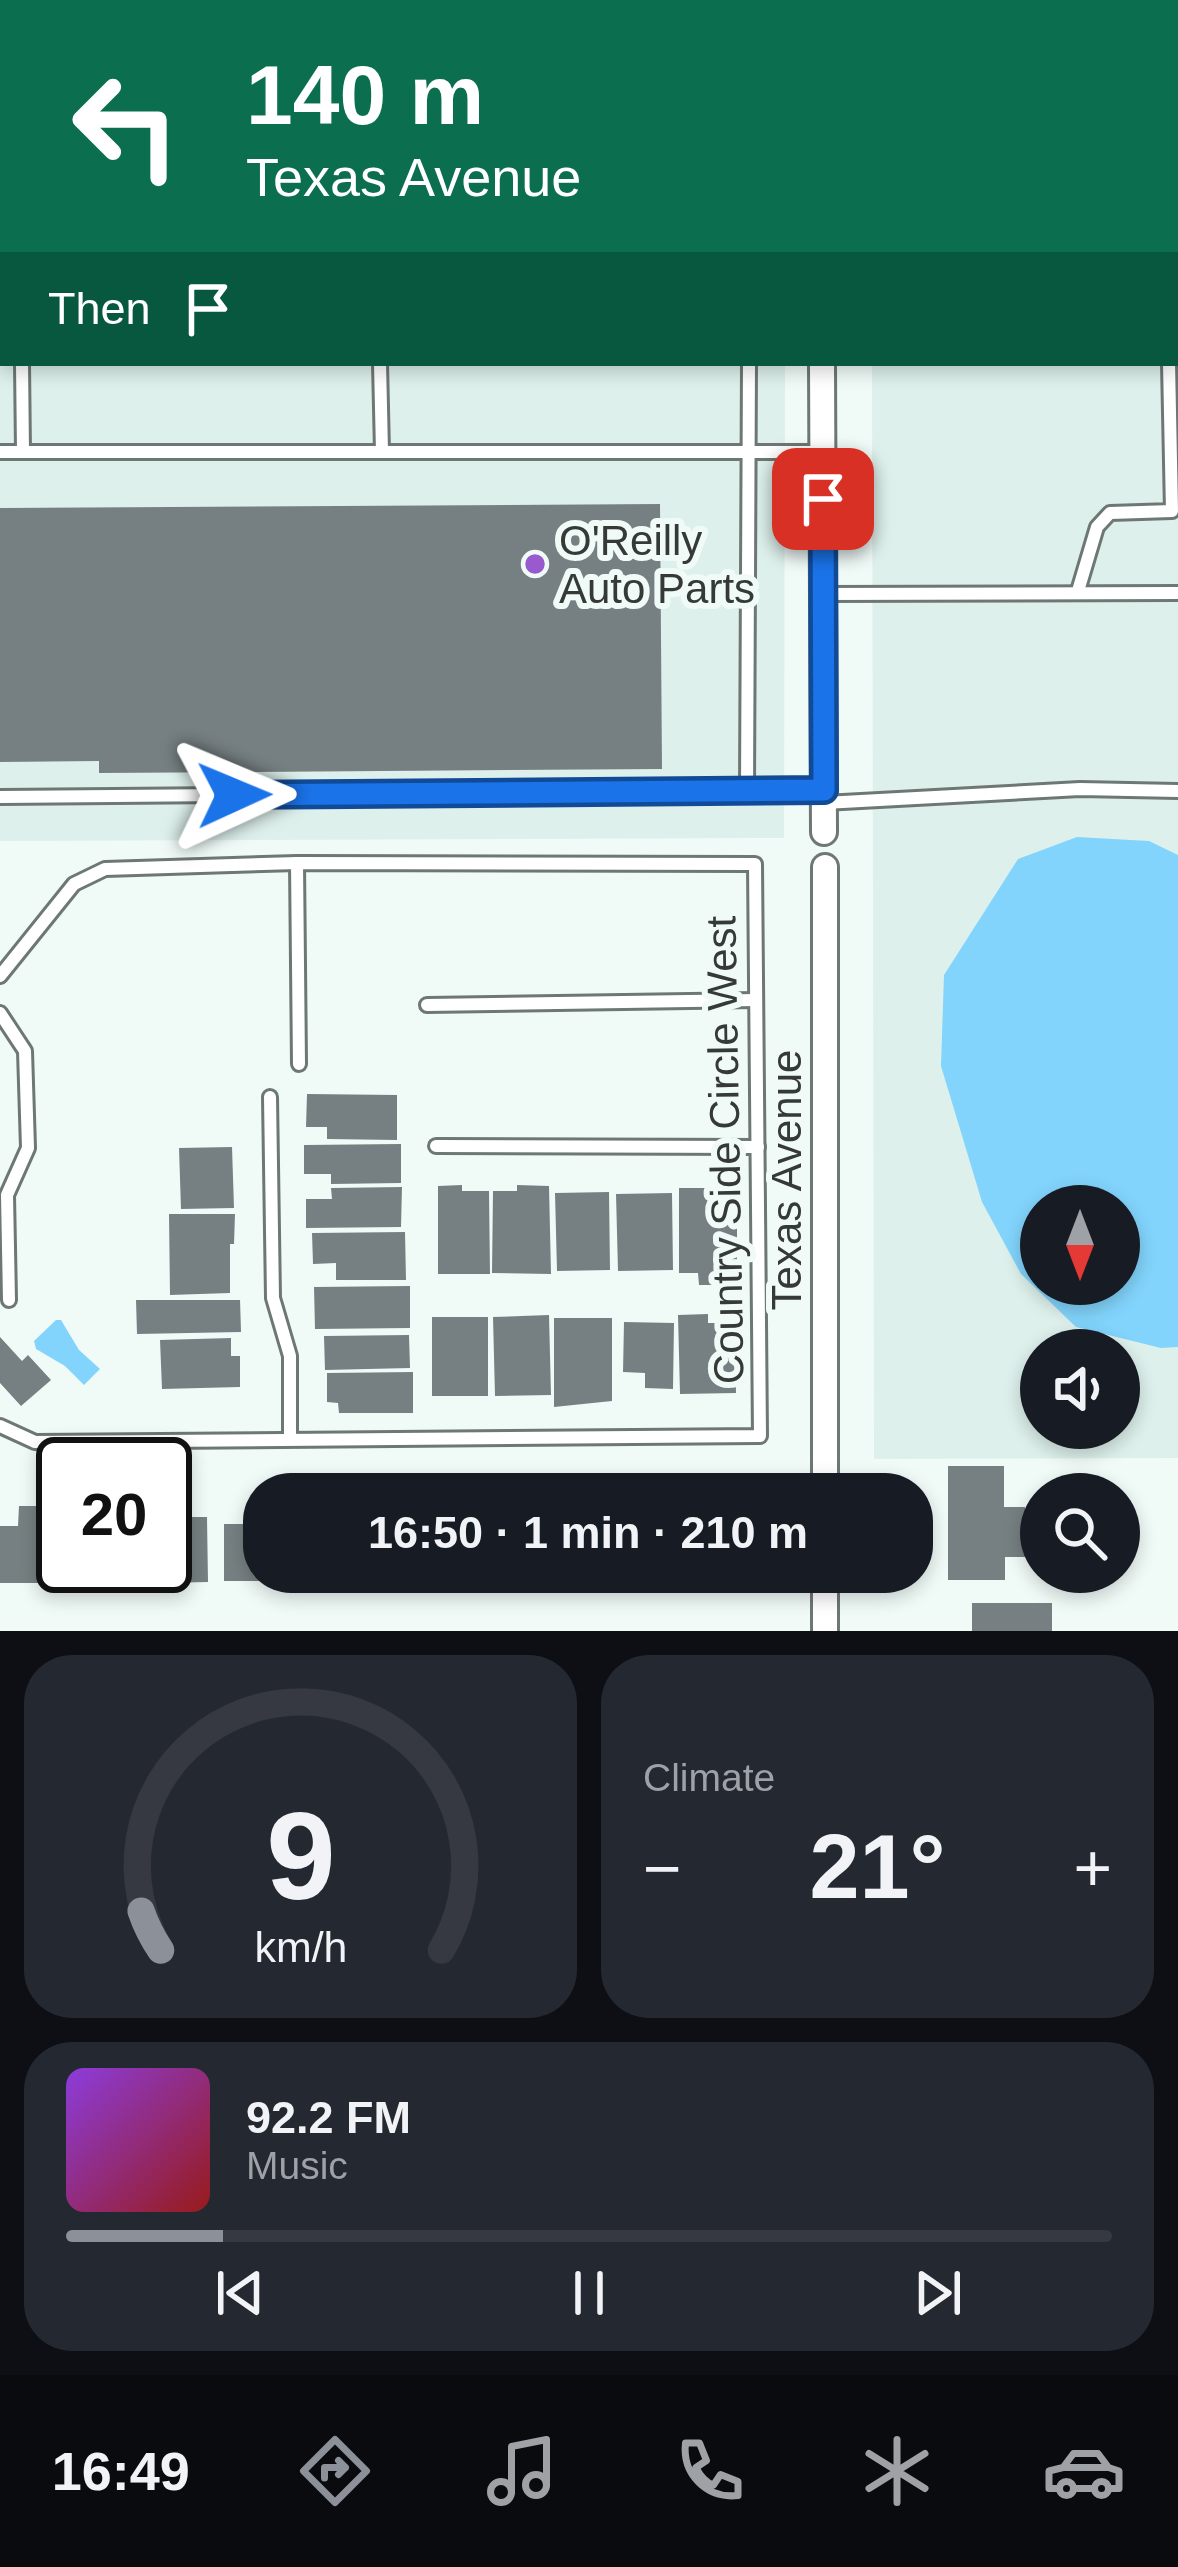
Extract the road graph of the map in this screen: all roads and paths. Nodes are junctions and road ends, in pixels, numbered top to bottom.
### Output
1 (22, 366) edge
2 (380, 366) edge
3 (749, 366) edge
4 (822, 366) edge
5 (1168, 366) edge
6 (0, 452) edge
7 (23, 452) junction
8 (382, 452) junction
9 (750, 452) junction
10 (823, 452) junction
11 (1175, 511) edge
12 (1078, 591) junction
13 (1178, 593) edge
14 (824, 594) junction
15 (748, 791) junction
16 (1178, 791) edge
17 (0, 797) edge
18 (824, 797) junction
19 (824, 832) dead end
20 (297, 862) junction
21 (825, 867) dead end
22 (0, 976) edge
23 (756, 1000) junction
24 (427, 1005) dead end
25 (0, 1013) edge
26 (299, 1064) dead end
27 (270, 1096) dead end
28 (436, 1146) dead end
29 (758, 1147) junction
30 (9, 1300) dead end
31 (0, 1426) edge
32 (290, 1438) junction
33 (825, 1473) edge
34 (825, 1593) edge
35 (825, 1631) edge

1 - 7 lane
2 - 8 lane
3 - 9 lane
4 - 10 street
5 - 11 lane
6 - 7 lane
7 - 8 lane
8 - 9 lane
9 - 10 lane
9 - 15 lane
10 - 14 street
11 - 12 lane
12 - 13 lane
12 - 14 lane
14 - 18 street
15 - 17 lane
15 - 18 lane
16 - 18 lane
18 - 19 street
20 - 22 lane
20 - 23 lane, Country Side Circle West
20 - 26 lane
21 - 33 street, Texas Avenue
23 - 24 lane
23 - 29 lane, Country Side Circle West
25 - 30 lane
27 - 32 lane
28 - 29 lane
29 - 32 lane, Country Side Circle West
31 - 32 lane
34 - 35 street

